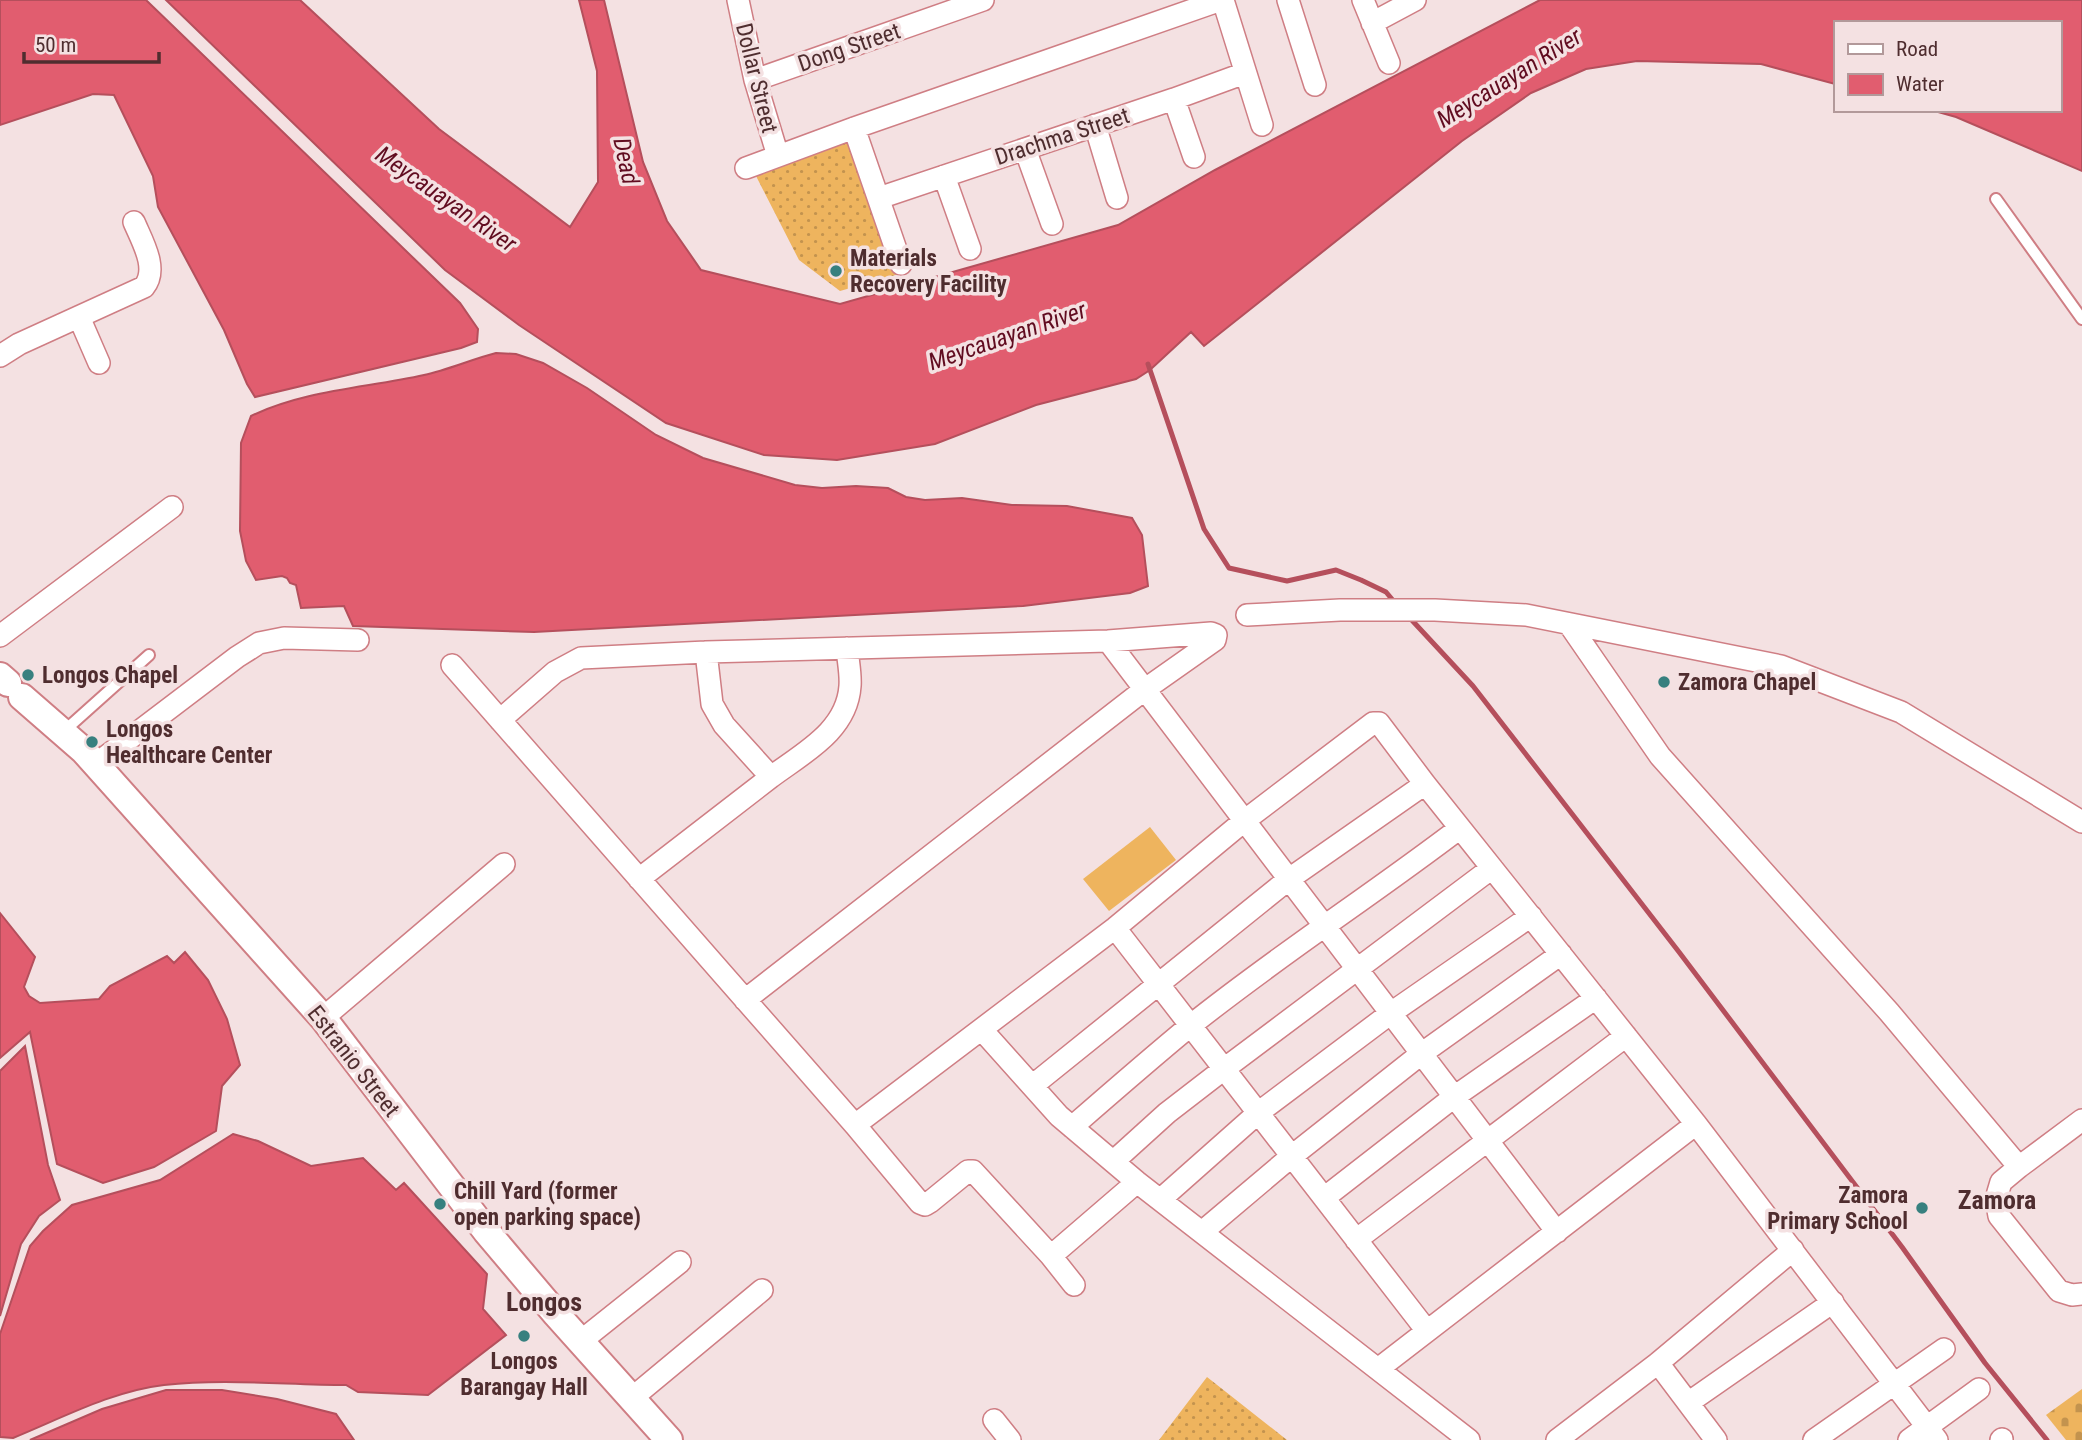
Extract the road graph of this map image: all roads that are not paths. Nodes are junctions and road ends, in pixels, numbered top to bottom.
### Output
1 (738, 0) edge
2 (982, 0) edge
3 (1222, 0) edge
4 (1288, 0) edge
5 (1363, 0) edge
6 (1415, 0) edge
7 (1372, 23) junction
8 (1390, 63) dead end
9 (1245, 73) junction
10 (755, 80) junction
11 (1315, 85) dead end
12 (1174, 99) junction
13 (1095, 125) junction
14 (1262, 125) dead end
15 (854, 128) junction
16 (1025, 149) junction
17 (778, 156) junction
18 (1194, 158) dead end
19 (746, 168) dead end
20 (944, 176) junction
21 (879, 198) junction
22 (1117, 198) dead end
23 (1996, 199) dead end
24 (134, 222) dead end
25 (1052, 224) dead end
26 (970, 249) dead end
27 (901, 264) dead end
28 (79, 317) junction
29 (2082, 318) edge
30 (0, 356) edge
31 (99, 363) dead end
32 (172, 507) dead end
33 (1247, 615) dead end
34 (1569, 624) junction
35 (0, 635) edge
36 (358, 640) dead end
37 (1108, 641) junction
38 (847, 648) junction
39 (706, 652) junction
40 (149, 655) dead end
41 (452, 665) dead end
42 (10, 686) edge
43 (1144, 690) junction
44 (500, 720) junction
45 (63, 732) junction
46 (96, 764) junction
47 (771, 776) junction
48 (1425, 784) junction
49 (1244, 821) junction
50 (2082, 822) edge
51 (1460, 828) junction
52 (503, 864) dead end
53 (1492, 868) junction
54 (639, 879) junction
55 (1289, 879) junction
56 (1531, 916) junction
57 (1324, 926) junction
58 (1115, 928) junction
59 (1561, 954) junction
60 (1358, 970) junction
61 (1158, 984) junction
62 (1596, 998) junction
63 (745, 1000) junction
64 (1391, 1013) junction
65 (323, 1018) junction
66 (1191, 1026) junction
67 (982, 1030) junction
68 (1626, 1036) junction
69 (1421, 1054) junction
70 (1224, 1069) junction
71 (1032, 1086) junction
72 (1454, 1097) junction
73 (1258, 1114) junction
74 (2082, 1120) edge
75 (1696, 1124) junction
76 (855, 1125) junction
77 (1072, 1126) junction
78 (1487, 1140) junction
79 (1292, 1156) junction
80 (1114, 1161) junction
81 (2019, 1167) junction
82 (1137, 1182) junction
83 (1324, 1198) junction
84 (1161, 1199) junction
85 (1202, 1231) junction
86 (1557, 1231) junction
87 (1356, 1240) junction
88 (1793, 1251) junction
89 (1051, 1256) junction
90 (680, 1262) dead end
91 (1074, 1286) dead end
92 (762, 1290) dead end
93 (2082, 1294) edge
94 (1833, 1302) junction
95 (1427, 1331) junction
96 (581, 1341) junction
97 (1944, 1349) dead end
98 (1658, 1363) junction
99 (1378, 1369) junction
100 (1894, 1383) junction
101 (1979, 1389) dead end
102 (632, 1398) junction
103 (1688, 1403) junction
104 (994, 1420) dead end
105 (1932, 1433) edge
106 (669, 1440) edge
107 (1010, 1440) edge
108 (1469, 1440) edge
109 (1557, 1440) edge
110 (1716, 1440) edge
111 (1814, 1440) edge
112 (1909, 1440) edge

1 - 10 street, Dollar Street
2 - 10 street, Dong Street
3 - 9 street
3 - 15 street
4 - 11 street
5 - 7 street
6 - 7 street
7 - 8 street
9 - 12 street, Drachma Street
9 - 14 street
10 - 17 street, Dollar Street
12 - 13 street, Drachma Street
12 - 18 street
13 - 16 street, Drachma Street
13 - 22 street
15 - 17 street
15 - 21 street
16 - 20 street, Drachma Street
16 - 25 street
17 - 19 street
20 - 21 street, Drachma Street
20 - 26 street
21 - 27 street
23 - 29 lane
24 - 28 street
28 - 30 street
28 - 31 street
32 - 35 street
33 - 34 street
34 - 50 street
34 - 81 street
36 - 46 street
37 - 38 street
37 - 43 street
37 - 43 street
38 - 39 street
38 - 47 street
39 - 44 street
39 - 47 street
40 - 45 lane
41 - 44 street
42 - 45 street, Estranio Street
43 - 49 street
43 - 63 street
44 - 54 street
45 - 46 street, Estranio Street
46 - 65 street, Estranio Street
47 - 54 street
48 - 49 street
48 - 51 street
48 - 55 street
49 - 55 street
49 - 58 street
51 - 53 street
51 - 57 street
52 - 65 street
53 - 56 street
53 - 60 street
54 - 63 street
55 - 57 street
55 - 61 street
56 - 59 street
56 - 64 street
57 - 60 street
57 - 66 street
58 - 61 street
58 - 67 street
59 - 62 street
59 - 69 street
60 - 64 street
60 - 70 street
61 - 66 street
61 - 71 street
62 - 68 street
62 - 72 street
63 - 76 street
64 - 69 street
64 - 73 street
65 - 96 street, Estranio Street
66 - 70 street
66 - 77 street
67 - 71 street
67 - 76 street
68 - 75 street
68 - 78 street
69 - 72 street
69 - 79 street
70 - 73 street
70 - 80 street
71 - 77 street
72 - 78 street
72 - 83 street
73 - 79 street
73 - 84 street
74 - 81 street
75 - 86 street
75 - 88 street
76 - 89 street
77 - 80 street
78 - 86 street
78 - 87 street
79 - 83 street
79 - 85 street
80 - 82 street
81 - 93 street
82 - 84 street
82 - 89 street
83 - 87 street
84 - 85 street
85 - 99 street
86 - 95 street
87 - 95 street
88 - 94 street
88 - 98 street
89 - 91 street
90 - 96 street
92 - 102 street
94 - 100 street
94 - 103 street
95 - 99 street
96 - 102 street, Estranio Street
97 - 100 street
98 - 103 street
98 - 109 street
99 - 108 street
100 - 105 street
100 - 111 street
101 - 105 street
102 - 106 street, Estranio Street
103 - 110 street
104 - 107 street
105 - 112 street

